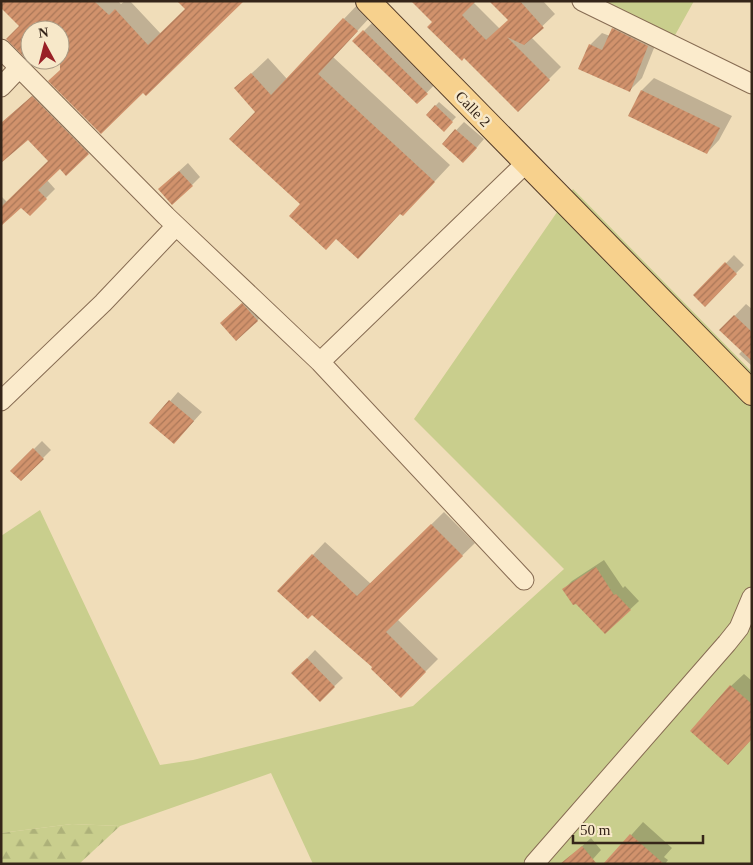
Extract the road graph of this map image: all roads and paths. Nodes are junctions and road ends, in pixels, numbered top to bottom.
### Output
1 (368, 1) edge
2 (385, 1) edge
3 (582, 1) edge
4 (1, 49) edge
5 (19, 68) junction
6 (752, 84) edge
7 (1, 87) edge
8 (498, 135) junction
9 (526, 163) junction
10 (176, 226) junction
11 (320, 362) junction
12 (752, 393) edge
13 (1, 401) edge
14 (524, 580) dead end
15 (752, 597) edge
16 (534, 864) edge

1 - 8 main road, Calle 2
2 - 8 main road, Calle 2
3 - 6 street
4 - 5 street
5 - 7 street
5 - 10 street
8 - 9 main road
9 - 11 street
9 - 12 main road
10 - 11 street
10 - 13 street
11 - 14 street
15 - 16 street

